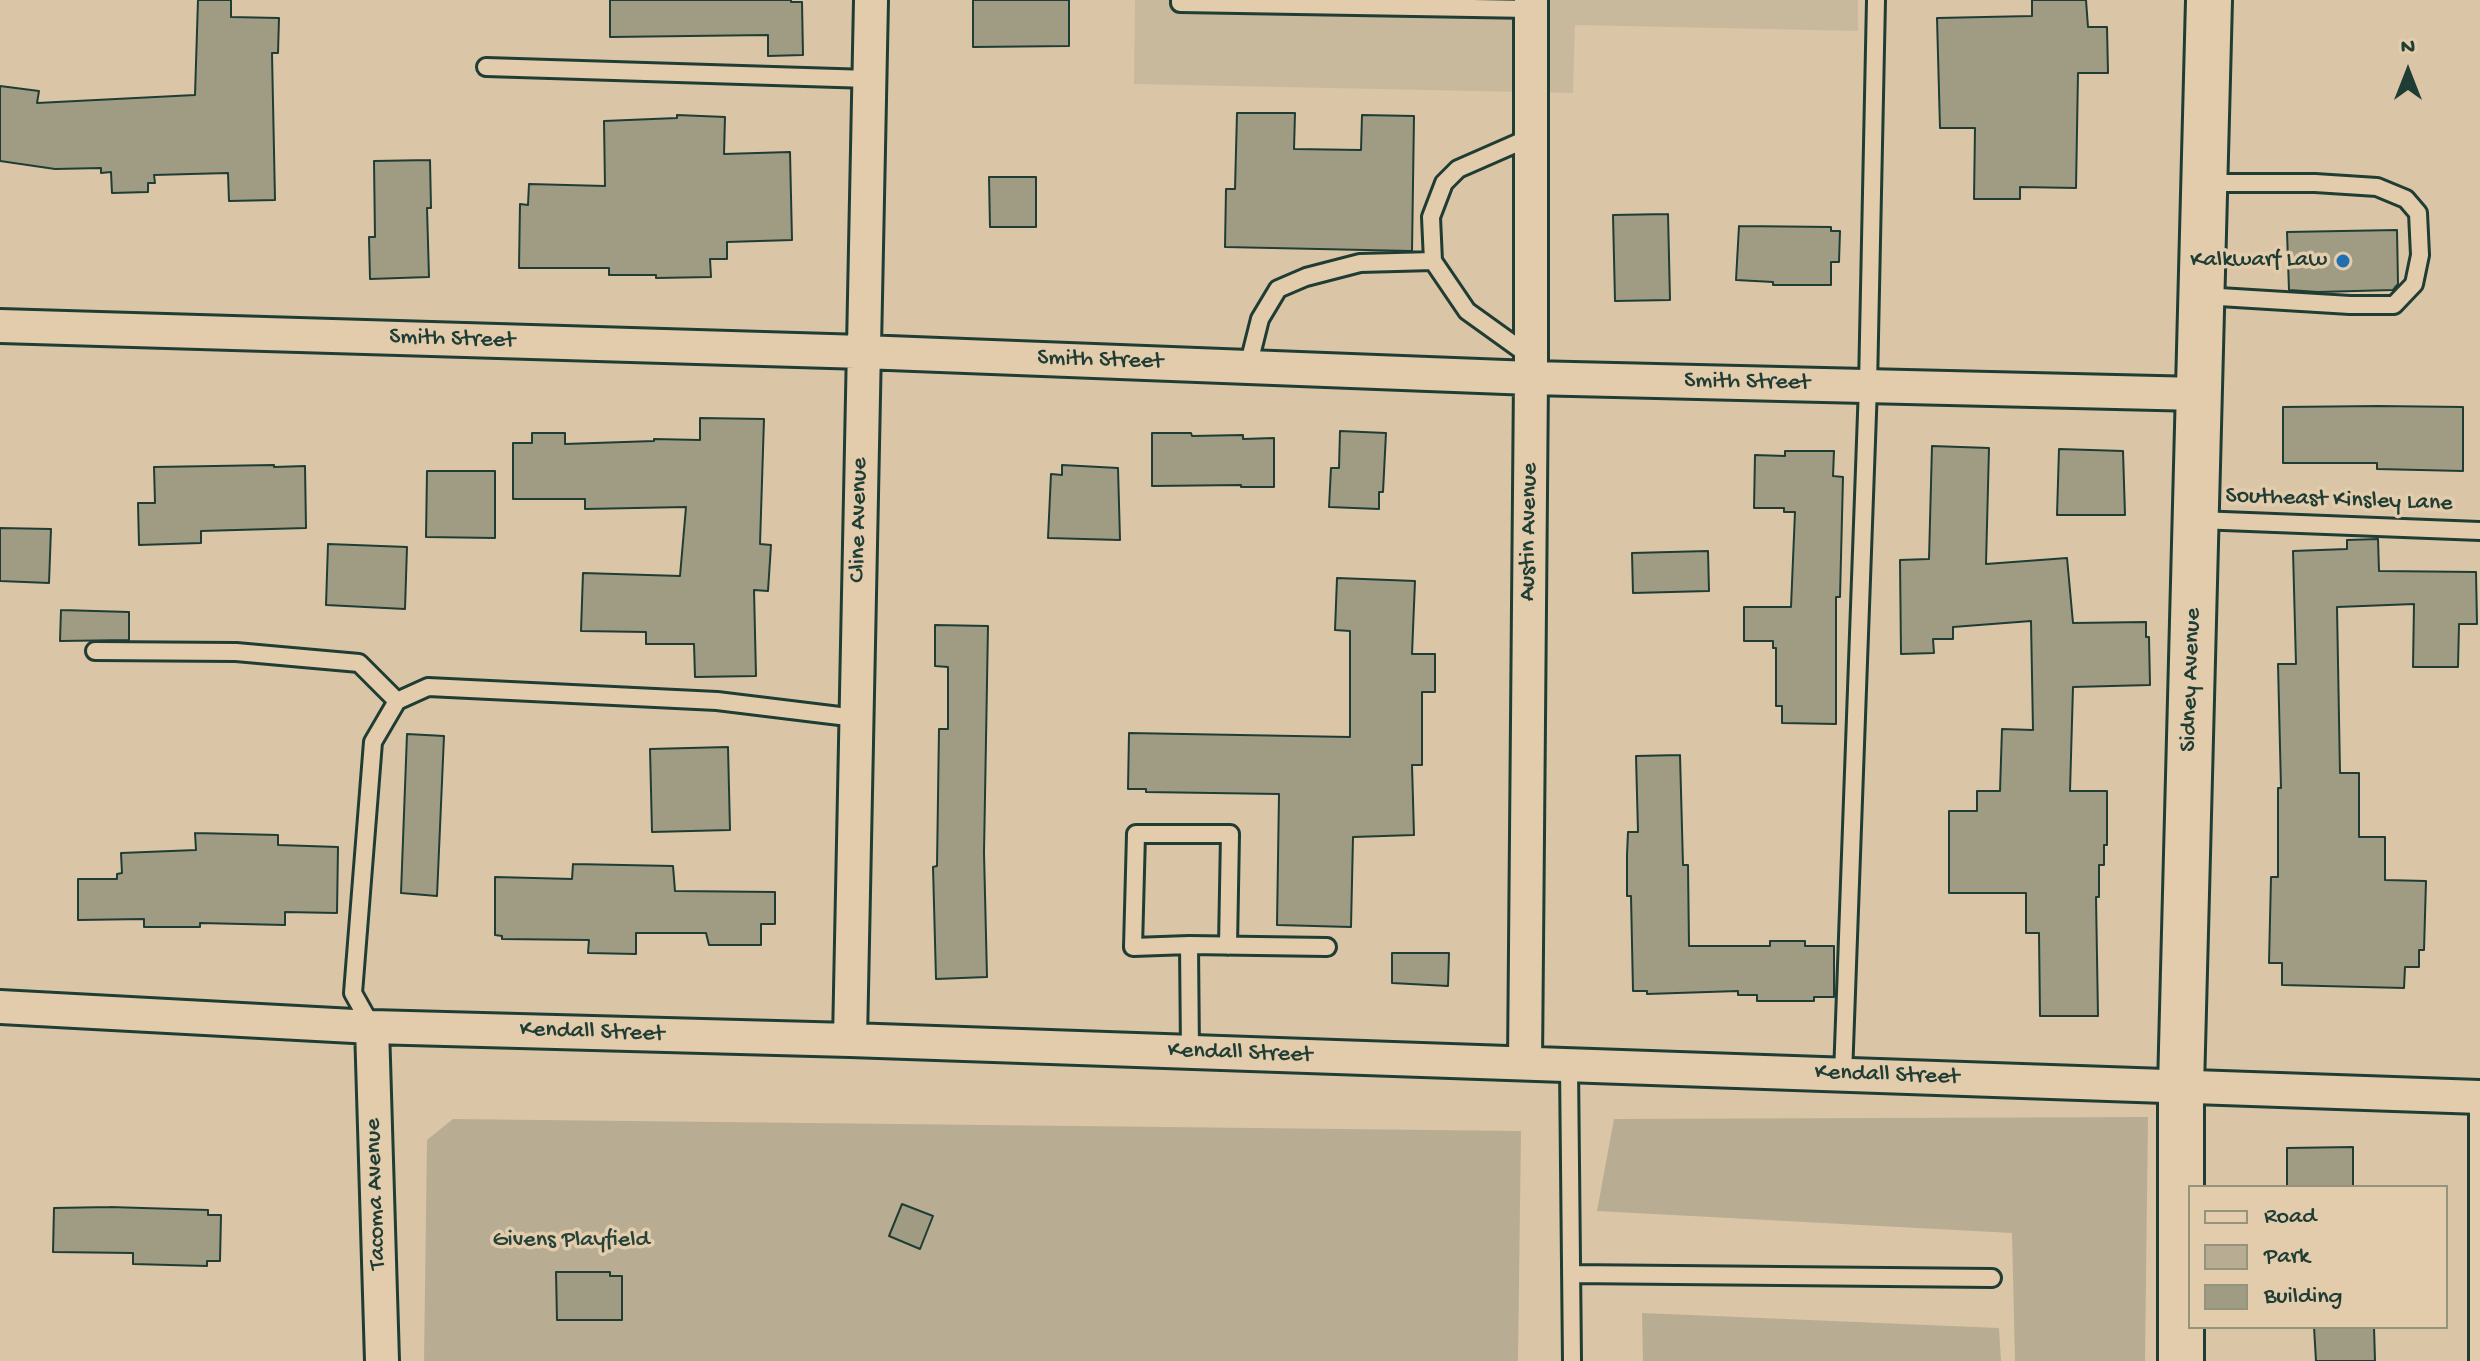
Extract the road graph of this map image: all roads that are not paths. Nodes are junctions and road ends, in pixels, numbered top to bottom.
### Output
1 (871, 0) edge
2 (1180, 0) edge
3 (1876, 0) edge
4 (2209, 0) edge
5 (1414, 4) edge
6 (1531, 5) edge
7 (486, 67) dead end
8 (869, 79) junction
9 (1531, 137) junction
10 (2204, 183) junction
11 (1433, 261) junction
12 (2202, 296) junction
13 (0, 326) edge
14 (863, 352) junction
15 (1248, 367) junction
16 (1531, 367) junction
17 (1868, 386) junction
18 (2199, 394) junction
19 (2196, 520) junction
20 (2480, 531) edge
21 (95, 651) dead end
22 (397, 701) junction
23 (856, 718) junction
24 (1189, 945) junction
25 (1228, 946) junction
26 (1327, 947) dead end
27 (0, 1007) edge
28 (372, 1027) junction
29 (850, 1040) junction
30 (1190, 1052) junction
31 (1525, 1063) junction
32 (1569, 1066) junction
33 (1843, 1075) junction
34 (2181, 1087) junction
35 (2479, 1097) edge
36 (1571, 1274) junction
37 (1992, 1278) dead end
38 (382, 1361) edge
39 (1572, 1361) edge
40 (2181, 1361) edge
41 (2478, 1361) edge

1 - 8 street, Cline Avenue
2 - 5 lane
3 - 17 lane
4 - 10 main road, Sidney Avenue
5 - 6 lane
6 - 9 street, Austin Avenue
7 - 8 lane
8 - 14 street, Cline Avenue
9 - 11 lane
9 - 16 street, Austin Avenue
10 - 12 main road, Sidney Avenue
10 - 12 lane
11 - 15 lane
11 - 16 lane
12 - 18 main road, Sidney Avenue
13 - 14 street, Smith Street
14 - 15 street, Smith Street
14 - 23 street, Cline Avenue
15 - 16 street, Smith Street
16 - 17 street, Smith Street
16 - 31 street, Austin Avenue
17 - 18 street, Smith Street
17 - 33 lane
18 - 19 main road, Sidney Avenue
19 - 20 lane, Southeast Kinsley Lane
19 - 34 main road, Sidney Avenue
21 - 22 lane
22 - 23 lane
22 - 28 lane
23 - 29 street, Cline Avenue
24 - 25 lane
24 - 25 lane
24 - 30 lane
25 - 26 lane
27 - 28 street, Kendall Street
28 - 29 street, Kendall Street
28 - 38 street, Tacoma Avenue
29 - 30 street, Kendall Street
30 - 31 street, Kendall Street
31 - 32 street, Kendall Street
32 - 33 street, Kendall Street
32 - 36 lane
33 - 34 street, Kendall Street
34 - 35 street, Kendall Street
34 - 40 main road, Sidney Avenue
35 - 41 lane
36 - 37 lane
36 - 39 lane

